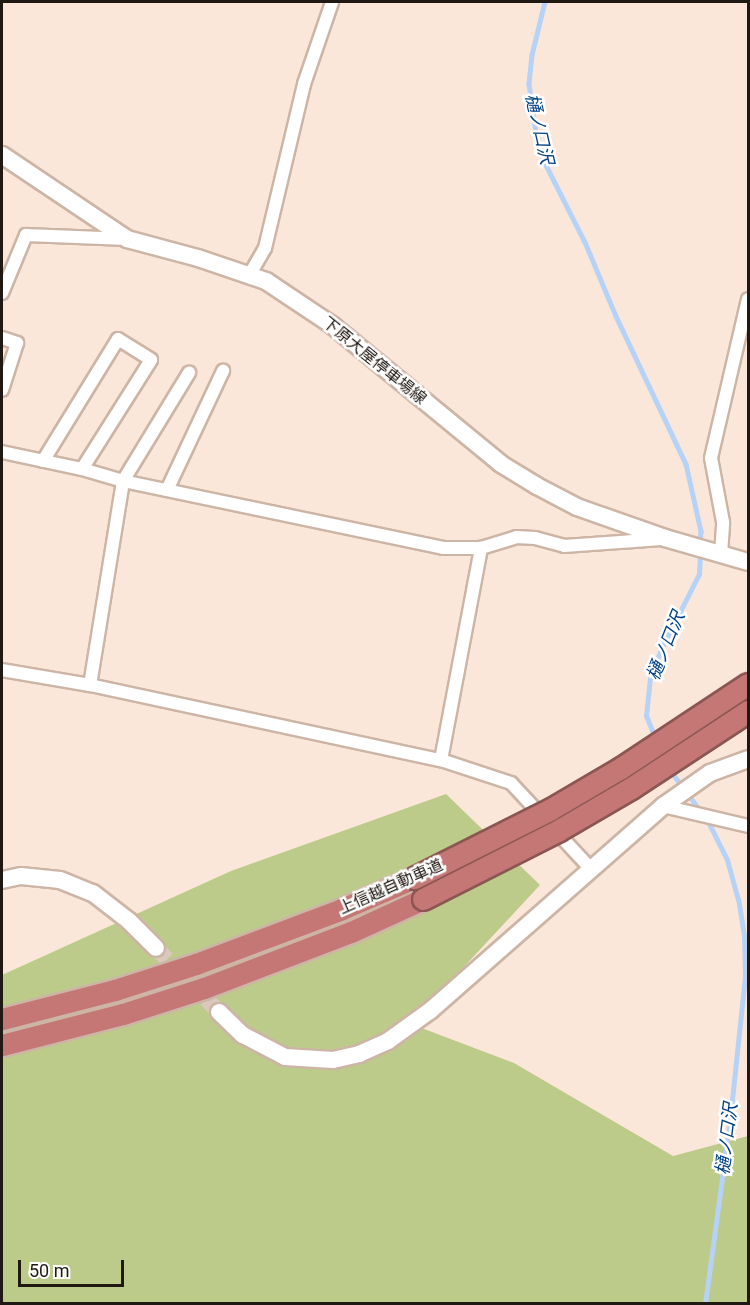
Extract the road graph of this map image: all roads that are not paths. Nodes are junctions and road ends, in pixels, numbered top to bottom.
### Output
1 (332, 2) edge
2 (2, 155) edge
3 (127, 239) junction
4 (250, 274) junction
5 (2, 293) edge
6 (748, 298) edge
7 (2, 338) edge
8 (223, 371) dead end
9 (189, 374) dead end
10 (2, 390) edge
11 (2, 452) edge
12 (44, 461) junction
13 (82, 469) junction
14 (123, 481) junction
15 (167, 490) junction
16 (665, 538) junction
17 (481, 548) junction
18 (715, 553) junction
19 (748, 562) edge
20 (2, 670) edge
21 (748, 684) edge
22 (90, 685) junction
23 (748, 711) edge
24 (748, 759) edge
25 (441, 760) junction
26 (663, 806) junction
27 (748, 826) edge
28 (591, 868) junction
29 (2, 880) edge
30 (156, 948) tunnel mouth
31 (219, 1012) tunnel mouth
32 (2, 1019) edge
33 (2, 1045) edge

1 - 4 street
2 - 3 main road, 下原大屋停車場線
3 - 4 main road, 下原大屋停車場線
3 - 5 street
4 - 16 main road, 下原大屋停車場線
6 - 18 street
7 - 10 street
8 - 15 street
9 - 14 street
11 - 12 street
12 - 13 street
12 - 13 street
13 - 14 street
14 - 15 street
14 - 22 street
15 - 17 street
16 - 17 street
16 - 18 main road, 下原大屋停車場線
17 - 25 street
18 - 19 main road, 下原大屋停車場線
20 - 22 street
21 - 32 highway, 上信越自動車道, bridge
22 - 25 street
23 - 33 highway, 上信越自動車道, bridge
24 - 26 main road
25 - 28 street
26 - 27 street
26 - 28 main road
28 - 31 main road
29 - 30 main road

